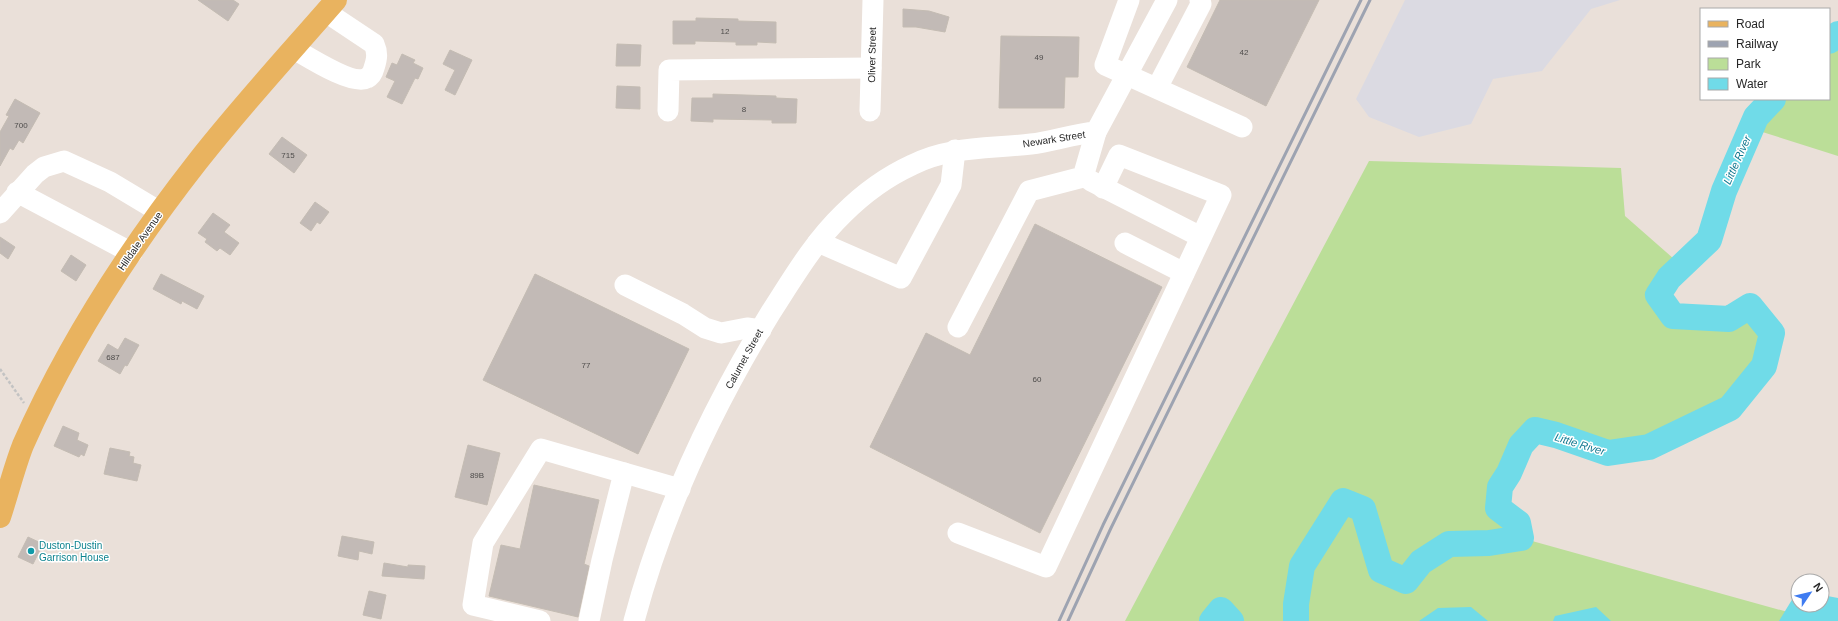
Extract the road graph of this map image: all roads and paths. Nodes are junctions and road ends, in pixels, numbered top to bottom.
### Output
1 (873, 0) edge
2 (1129, 0) edge
3 (1167, 0) edge
4 (1200, 0) edge
5 (331, 6) edge
6 (294, 49) junction
7 (871, 68) junction
8 (1128, 75) junction
9 (1157, 88) junction
10 (668, 111) dead end
11 (870, 111) dead end
12 (1242, 127) dead end
13 (1096, 132) junction
14 (955, 150) junction
15 (934, 155) joint
16 (1083, 177) junction
17 (1103, 188) junction
18 (17, 192) junction
19 (160, 212) junction
20 (0, 213) edge
21 (1201, 237) junction
22 (818, 242) junction
23 (1125, 243) dead end
24 (132, 252) junction
25 (1184, 273) junction
26 (625, 285) dead end
27 (958, 327) dead end
28 (761, 330) junction
29 (0, 369) edge
30 (36, 419) junction
31 (624, 473) junction
32 (680, 489) junction
33 (0, 517) edge
34 (958, 533) dead end
35 (540, 621) edge
36 (589, 621) edge
37 (634, 621) edge

1 - 7 street, Oliver Street
2 - 8 street
3 - 8 street, Newark Street
4 - 9 street
5 - 6 main road, Hilldale Avenue
5 - 6 street
6 - 19 main road, Hilldale Avenue
7 - 10 street
7 - 11 street, Oliver Street
8 - 9 street
8 - 13 street, Newark Street
9 - 12 street
13 - 14 street, Newark Street
13 - 16 street
14 - 15 street, Newark Street
14 - 22 street
15 - 22 street, Calumet Street
16 - 17 street
16 - 27 street
17 - 21 street
17 - 21 street
18 - 19 street
18 - 20 street
18 - 24 street
19 - 24 main road, Hilldale Avenue
21 - 25 street
22 - 28 street, Calumet Street
23 - 25 street
24 - 30 main road, Hilldale Avenue
25 - 34 street
26 - 28 street
28 - 32 street, Calumet Street
29 - 30 path
30 - 33 main road, Hilldale Avenue
31 - 32 street
31 - 35 street
31 - 36 street
32 - 37 street, Calumet Street

